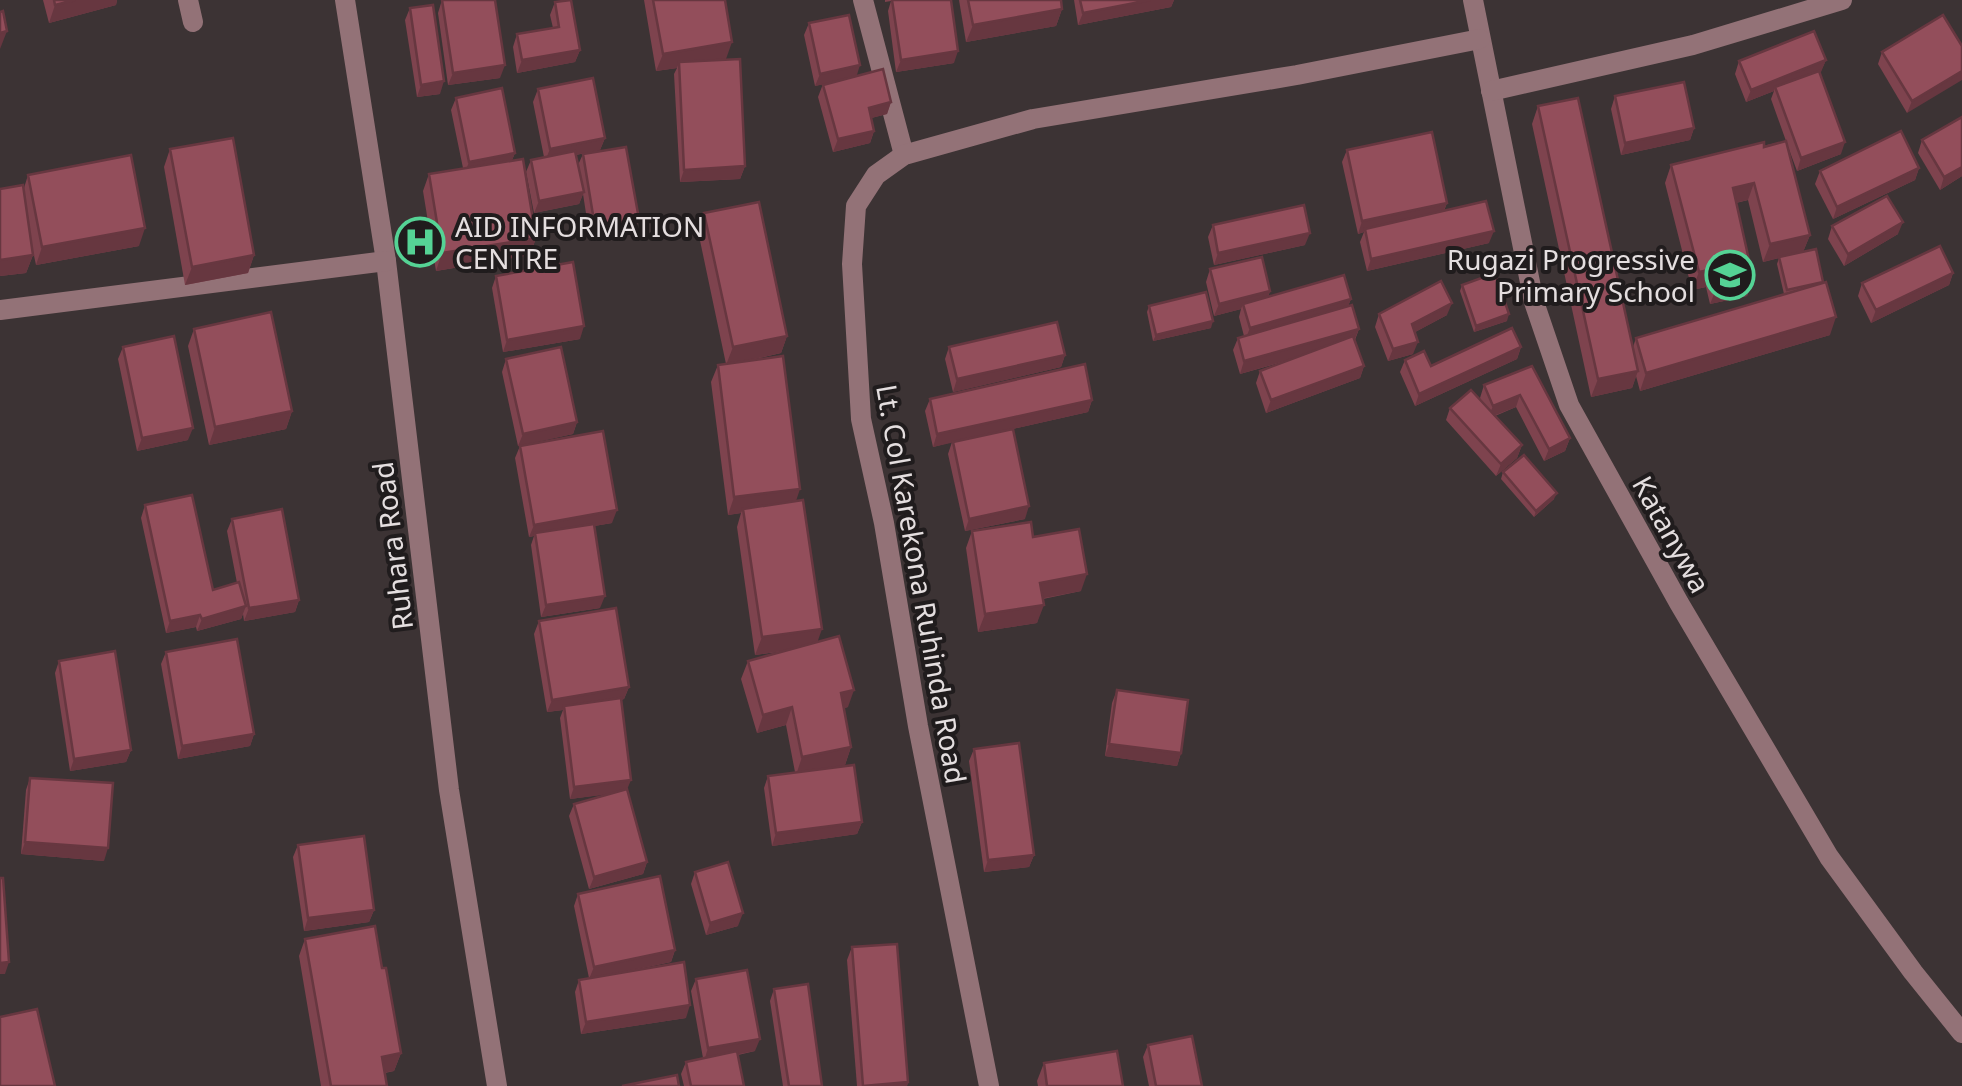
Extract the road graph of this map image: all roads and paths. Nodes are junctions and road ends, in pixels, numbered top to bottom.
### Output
1 (188, 0) edge
2 (345, 0) edge
3 (863, 0) edge
4 (1473, 0) edge
5 (1842, 0) edge
6 (193, 22) dead end
7 (1480, 39) junction
8 (1491, 91) junction
9 (904, 154) junction
10 (386, 261) junction
11 (0, 310) edge
12 (1962, 1033) edge
13 (497, 1086) edge
14 (989, 1086) edge

1 - 6 street
2 - 10 street, Ruhara Road
3 - 9 street
4 - 7 street, Katanywa
5 - 8 street
7 - 8 street, Katanywa
7 - 9 street, Lt. Col Karekona Ruhinda Road
8 - 12 street, Katanywa
9 - 14 street, Lt. Col Karekona Ruhinda Road
10 - 11 street
10 - 13 street, Ruhara Road

